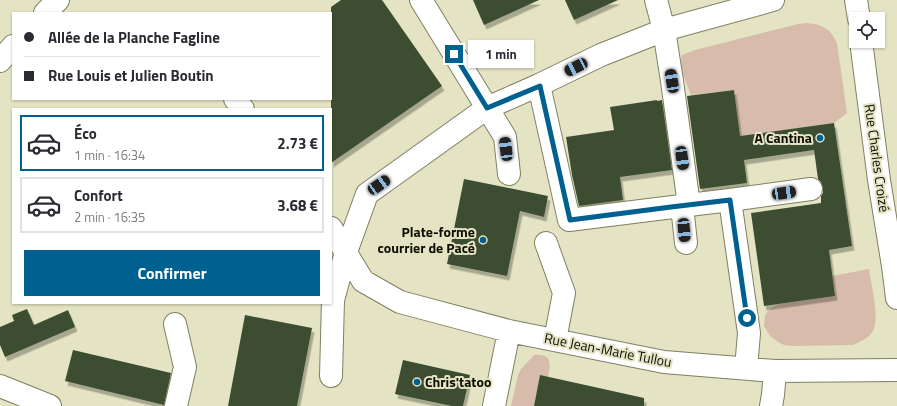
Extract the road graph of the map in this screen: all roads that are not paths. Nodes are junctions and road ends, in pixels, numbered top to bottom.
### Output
1 (421, 0) edge
2 (656, 0) edge
3 (773, 0) edge
4 (856, 0) edge
5 (858, 12) edge
6 (664, 30) junction
7 (12, 47) edge
8 (862, 48) edge
9 (0, 61) edge
10 (540, 86) junction
11 (236, 100) edge
12 (242, 108) edge
13 (487, 108) junction
14 (509, 174) dead end
15 (810, 189) dead end
16 (730, 200) junction
17 (686, 205) junction
18 (332, 232) edge
19 (546, 243) dead end
20 (686, 243) dead end
21 (338, 255) edge
22 (895, 266) edge
23 (897, 298) edge
24 (175, 324) dead end
25 (510, 331) junction
26 (555, 340) junction
27 (746, 369) junction
28 (897, 370) edge
29 (775, 371) junction
30 (331, 376) dead end
31 (0, 386) edge
32 (44, 405) edge
33 (176, 406) edge
34 (494, 406) edge
35 (771, 406) edge

1 - 13 street
2 - 6 street
3 - 6 street
4 - 5 street
6 - 10 street
6 - 17 street
7 - 9 street
8 - 22 street, Rue Charles Croizé
10 - 13 street
10 - 17 street
11 - 12 street
13 - 14 street
13 - 21 street
15 - 16 street
16 - 17 street
16 - 27 street
17 - 20 street
18 - 21 street, Rue Jean-Marie Tullou
19 - 26 street
21 - 25 street, Rue Jean-Marie Tullou
21 - 30 street
22 - 23 street, Rue Charles Croizé
24 - 33 street
25 - 26 street, Rue Jean-Marie Tullou
25 - 34 street
26 - 27 street, Rue Jean-Marie Tullou
27 - 29 street, Rue Jean-Marie Tullou
28 - 29 street, Rue Jean-Marie Tullou
29 - 35 street
31 - 32 street

